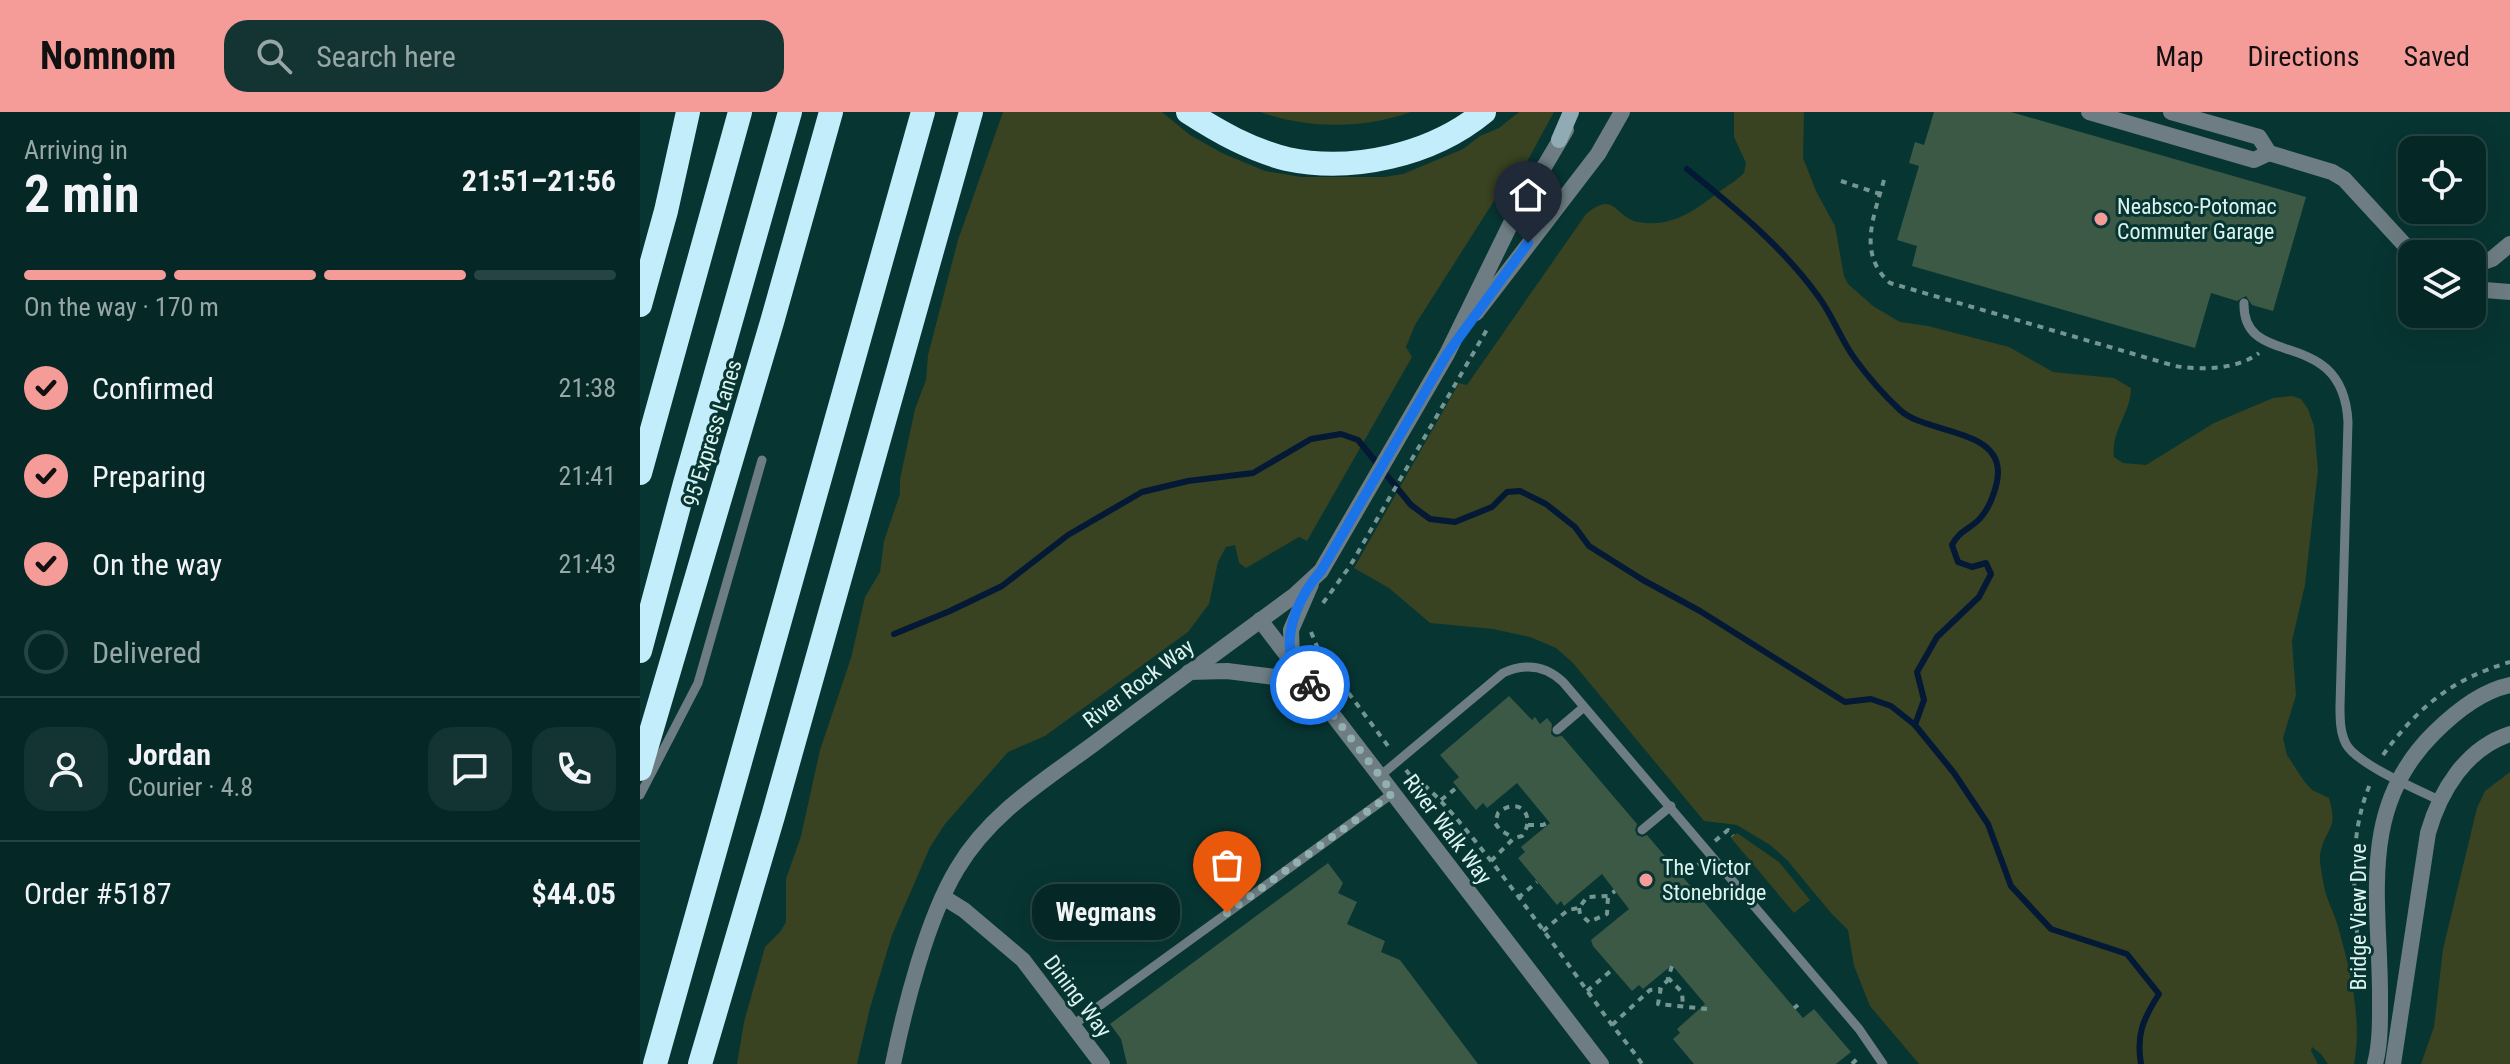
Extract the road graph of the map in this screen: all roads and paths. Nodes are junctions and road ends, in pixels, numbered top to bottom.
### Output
1 (688, 112) edge
2 (740, 112) edge
3 (790, 112) edge
4 (831, 112) edge
5 (923, 112) edge
6 (971, 112) edge
7 (1188, 112) edge
8 (1484, 112) edge
9 (1571, 112) edge
10 (1578, 112) edge
11 (1622, 112) edge
12 (2089, 112) edge
13 (2171, 112) edge
14 (1559, 140) junction
15 (2269, 153) junction
16 (1884, 180) dead end
17 (1841, 181) dead end
18 (1880, 194) junction
19 (2400, 240) edge
20 (2510, 244) edge
21 (2486, 261) edge
22 (2486, 290) edge
23 (2510, 292) edge
24 (2244, 303) dead end
25 (640, 305) edge
26 (2270, 343) junction
27 (1447, 354) junction
28 (1456, 381) dead end
29 (762, 460) dead end
30 (640, 473) edge
31 (1317, 576) junction
32 (1317, 610) dead end
33 (1260, 620) junction
34 (1311, 626) dead end
35 (640, 651) edge
36 (1292, 662) junction
37 (1189, 672) junction
38 (1307, 681) junction
39 (2510, 685) edge
40 (1584, 707) junction
41 (1557, 730) dead end
42 (2510, 734) edge
43 (1387, 746) dead end
44 (640, 769) edge
45 (1380, 776) junction
46 (1413, 779) dead end
47 (2398, 779) junction
48 (1455, 789) dead end
49 (1393, 793) junction
50 (640, 795) edge
51 (1441, 800) junction
52 (2439, 800) junction
53 (1671, 806) junction
54 (1549, 822) dead end
55 (1528, 825) junction
56 (1642, 830) dead end
57 (1733, 836) dead end
58 (1514, 838) junction
59 (1715, 841) dead end
60 (1491, 861) junction
61 (1537, 882) dead end
62 (1615, 891) dead end
63 (1608, 896) junction
64 (943, 897) junction
65 (1518, 898) junction
66 (747, 904) junction
67 (1579, 908) junction
68 (1543, 931) junction
69 (1672, 966) dead end
70 (1613, 969) dead end
71 (1669, 979) junction
72 (1660, 989) junction
73 (1587, 991) junction
74 (1683, 1006) junction
75 (1707, 1009) dead end
76 (1073, 1025) junction
77 (1612, 1025) junction
78 (1859, 1057) dead end
79 (655, 1064) edge
80 (700, 1064) edge
81 (713, 1064) edge
82 (893, 1064) edge
83 (1102, 1064) edge
84 (1601, 1064) edge
85 (1642, 1064) edge
86 (1852, 1064) edge
87 (1883, 1064) edge
88 (2375, 1064) edge
89 (2393, 1064) edge

1 - 25 highway
2 - 30 highway
3 - 35 highway
4 - 44 highway, 95 Express Lanes
5 - 79 highway
6 - 66 highway
7 - 8 highway
9 - 14 main road
10 - 14 street, River Rock Way
11 - 27 street, River Rock Way
12 - 15 street
13 - 15 street
14 - 27 street, River Rock Way
15 - 19 street
16 - 18 path
17 - 18 path
18 - 26 path
20 - 21 street
22 - 23 street
24 - 26 lane
26 - 47 lane
27 - 31 street, River Rock Way
28 - 32 path
29 - 50 lane
31 - 33 street, River Rock Way
31 - 36 street
33 - 36 street, River Walk Way
33 - 37 street, River Rock Way
34 - 43 path
36 - 38 street, River Walk Way
37 - 38 street
37 - 64 street, River Rock Way
38 - 45 street, River Walk Way
39 - 47 street, Bridge View Drve
40 - 41 lane
40 - 45 lane
40 - 53 lane
42 - 52 street
45 - 49 street, River Walk Way
46 - 51 path
47 - 52 lane
47 - 88 street, Bridge View Drve
48 - 51 path
49 - 76 lane
49 - 84 street, River Walk Way
51 - 60 path
52 - 89 street
53 - 56 lane
53 - 87 lane
54 - 55 path
55 - 58 path
55 - 58 path
57 - 59 path
58 - 60 path
60 - 65 path
61 - 65 path
62 - 63 path
63 - 67 path
63 - 67 path
64 - 76 street, Dining Way
64 - 82 street, River Rock Way
65 - 68 path
66 - 80 highway
66 - 81 highway
67 - 68 path
68 - 73 path
69 - 71 path
70 - 73 path
71 - 72 path
71 - 74 path
72 - 74 path
72 - 77 path
73 - 77 path
74 - 75 path
76 - 83 street, Dining Way
77 - 85 path
78 - 86 path

